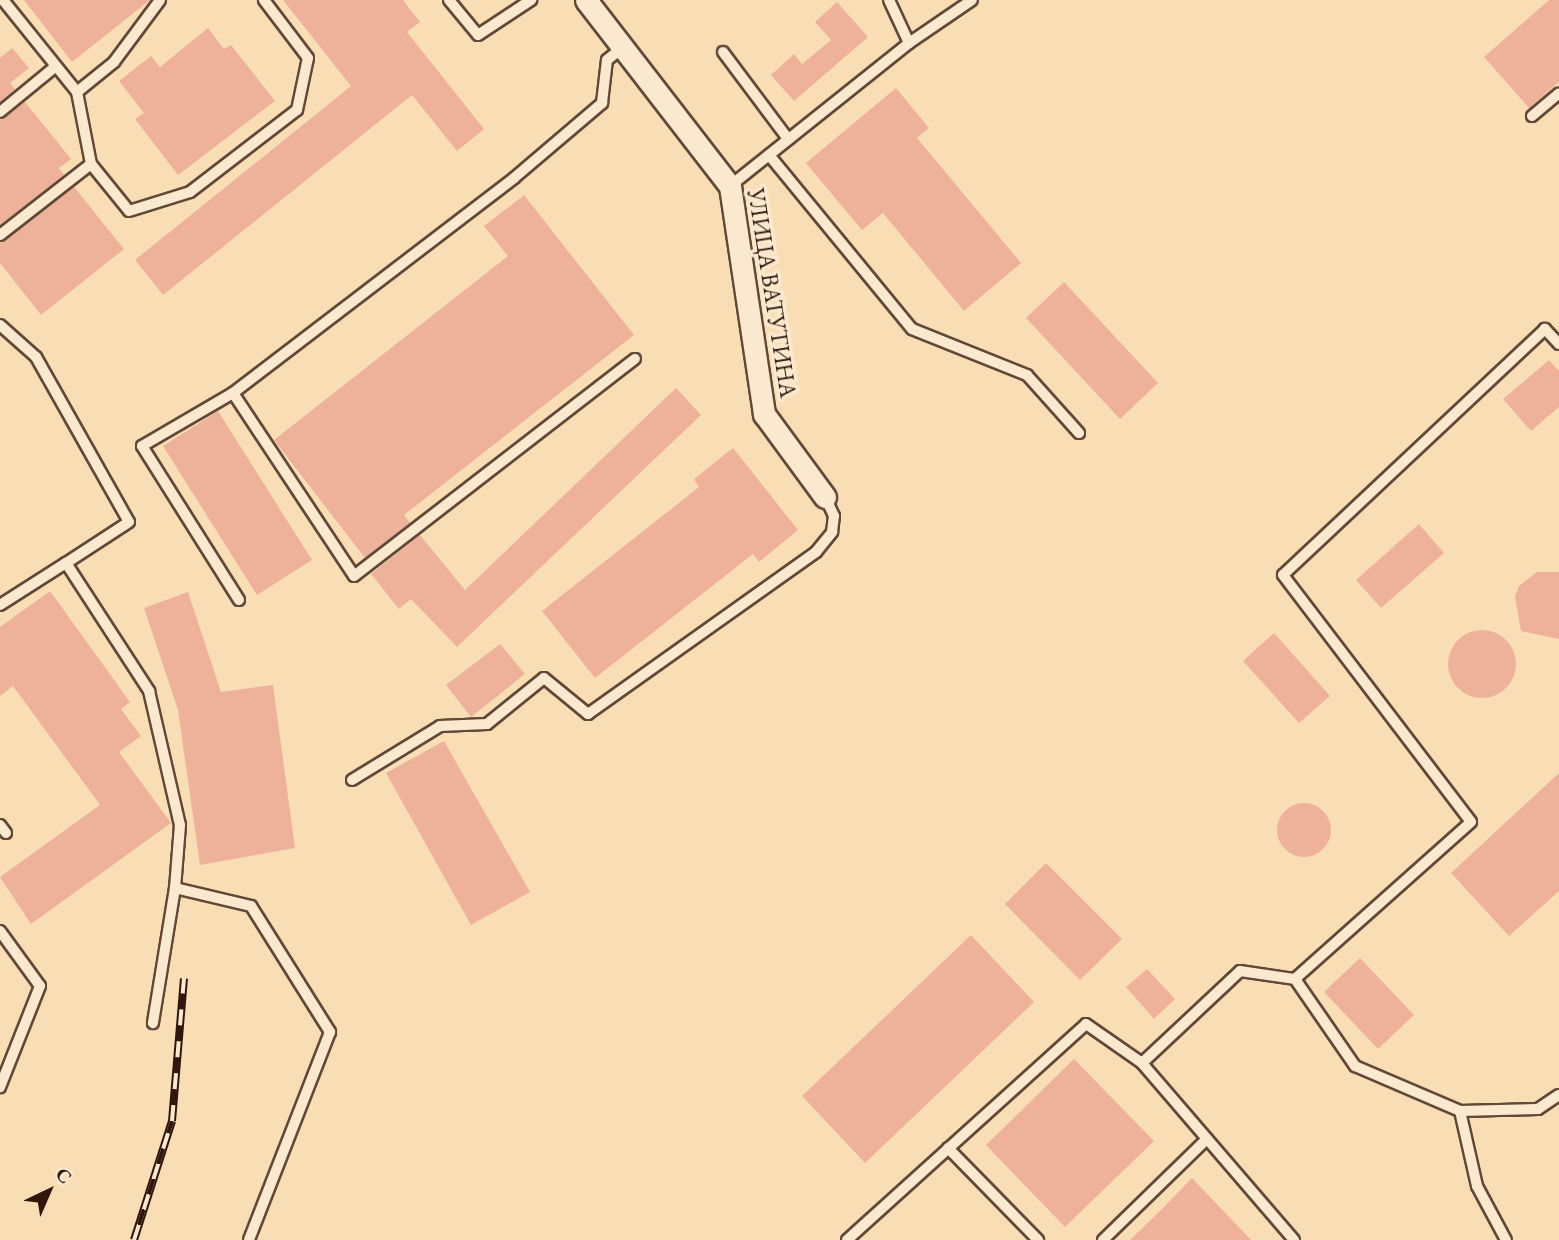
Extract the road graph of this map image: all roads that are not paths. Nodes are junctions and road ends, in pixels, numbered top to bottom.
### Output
1 (3, 0) edge
2 (160, 0) edge
3 (264, 0) edge
4 (449, 0) edge
5 (531, 0) edge
6 (586, 0) edge
7 (888, 0) edge
8 (972, 0) edge
9 (909, 43) junction
10 (623, 47) junction
11 (723, 52) dead end
12 (56, 66) junction
13 (77, 92) junction
14 (1559, 93) edge
15 (0, 111) edge
16 (1532, 117) dead end
17 (788, 139) junction
18 (769, 155) junction
19 (91, 164) junction
20 (730, 186) junction
21 (0, 234) edge
22 (0, 325) edge
23 (1559, 344) edge
24 (635, 359) dead end
25 (233, 394) junction
26 (1079, 433) dead end
27 (825, 498) joint
28 (66, 563) junction
29 (239, 600) dead end
30 (0, 605) edge
31 (352, 780) dead end
32 (175, 888) junction
33 (0, 932) edge
34 (1295, 979) junction
35 (153, 1023) dead end
36 (1142, 1063) junction
37 (0, 1087) edge
38 (1559, 1095) edge
39 (1460, 1111) junction
40 (1207, 1139) junction
41 (948, 1148) junction
42 (249, 1240) edge
43 (846, 1240) edge
44 (1038, 1240) edge
45 (1103, 1240) edge
46 (1293, 1240) edge
47 (1506, 1240) edge

1 - 12 lane
2 - 13 lane
3 - 19 lane
4 - 5 lane
6 - 10 street, УЛИЦА ВАТУТИНА
7 - 9 lane
8 - 9 lane
9 - 17 lane
10 - 20 street, УЛИЦА ВАТУТИНА
10 - 25 lane
11 - 17 lane
12 - 13 lane
12 - 15 lane
13 - 19 lane
14 - 16 lane
17 - 18 lane
18 - 20 lane
18 - 26 lane
19 - 21 lane
20 - 27 street, УЛИЦА ВАТУТИНА
22 - 28 lane
23 - 34 lane
24 - 25 lane
25 - 29 lane
27 - 31 lane
28 - 30 lane
28 - 32 lane
32 - 35 lane
32 - 42 lane
33 - 37 lane
34 - 36 lane
34 - 39 lane
36 - 40 lane
36 - 41 lane
38 - 39 lane
39 - 47 lane
40 - 45 lane
40 - 46 lane
41 - 43 lane
41 - 44 lane

